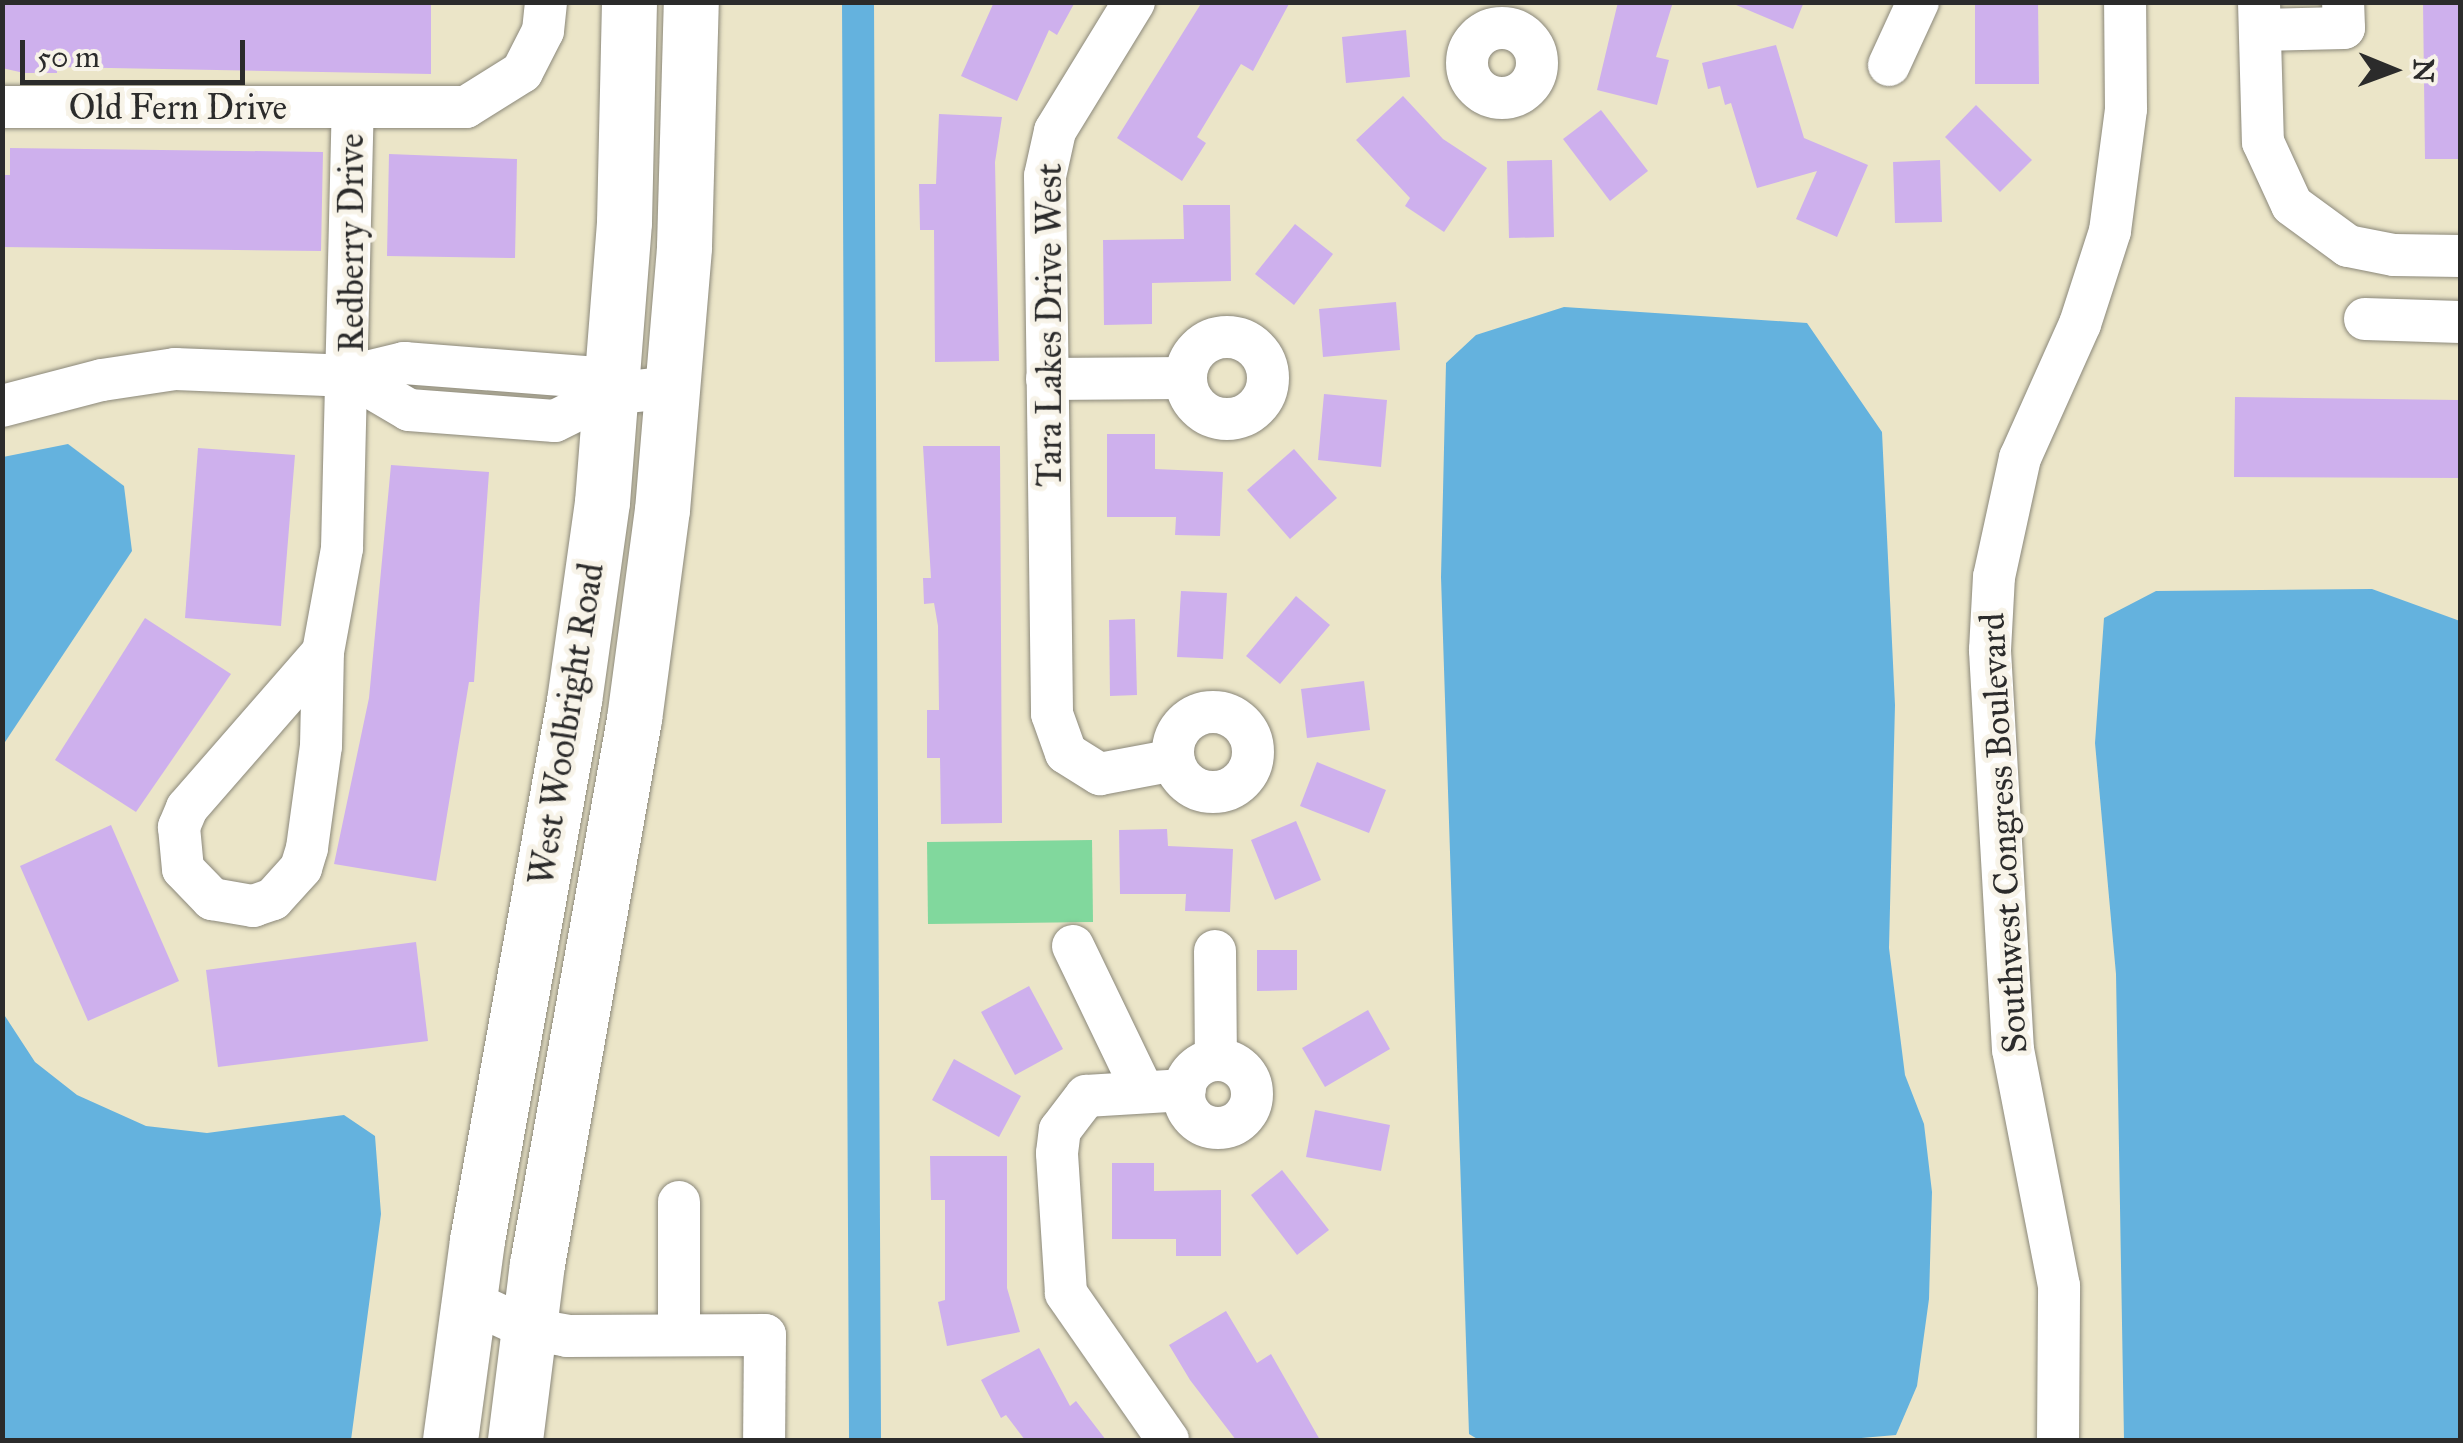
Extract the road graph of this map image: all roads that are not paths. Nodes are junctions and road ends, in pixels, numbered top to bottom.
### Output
1 (546, 2) edge
2 (629, 2) edge
3 (692, 2) edge
4 (1134, 2) edge
5 (1918, 2) edge
6 (2125, 2) edge
7 (2344, 2) edge
8 (2260, 16) edge
9 (1889, 65) dead end
10 (2, 107) edge
11 (352, 110) junction
12 (2460, 256) edge
13 (2365, 320) dead end
14 (2460, 322) edge
15 (351, 376) junction
16 (1186, 378) dead end
17 (1048, 379) junction
18 (674, 387) junction
19 (610, 394) junction
20 (2, 406) edge
21 (323, 652) junction
22 (1174, 760) dead end
23 (1074, 946) dead end
24 (1215, 951) dead end
25 (1216, 1060) junction
26 (1142, 1088) junction
27 (1185, 1090) junction
28 (679, 1202) dead end
29 (469, 1302) junction
30 (529, 1329) junction
31 (680, 1334) junction
32 (450, 1440) edge
33 (515, 1440) edge
34 (764, 1440) edge
35 (1168, 1440) edge
36 (2058, 1440) edge

1 - 11 street, Old Fern Drive
2 - 19 main road, West Woolbright Road
3 - 18 main road, West Woolbright Road
4 - 17 street, Tara Lakes Drive West
5 - 9 street
6 - 36 street, Southwest Congress Boulevard
7 - 8 street
8 - 12 street
10 - 11 street, Old Fern Drive
11 - 15 street, Redberry Drive
13 - 14 street
15 - 19 street
15 - 20 street
15 - 21 street, Redberry Drive
16 - 17 street
17 - 22 street, Tara Lakes Drive West
18 - 19 street
18 - 30 main road, West Woolbright Road
19 - 29 main road, West Woolbright Road
21 - 21 street, Redberry Drive
23 - 26 street
24 - 25 street
25 - 27 street
25 - 27 street
26 - 27 street
26 - 35 street
28 - 31 street
29 - 30 street
29 - 32 main road, West Woolbright Road
30 - 31 street
30 - 33 main road, West Woolbright Road
31 - 34 street

